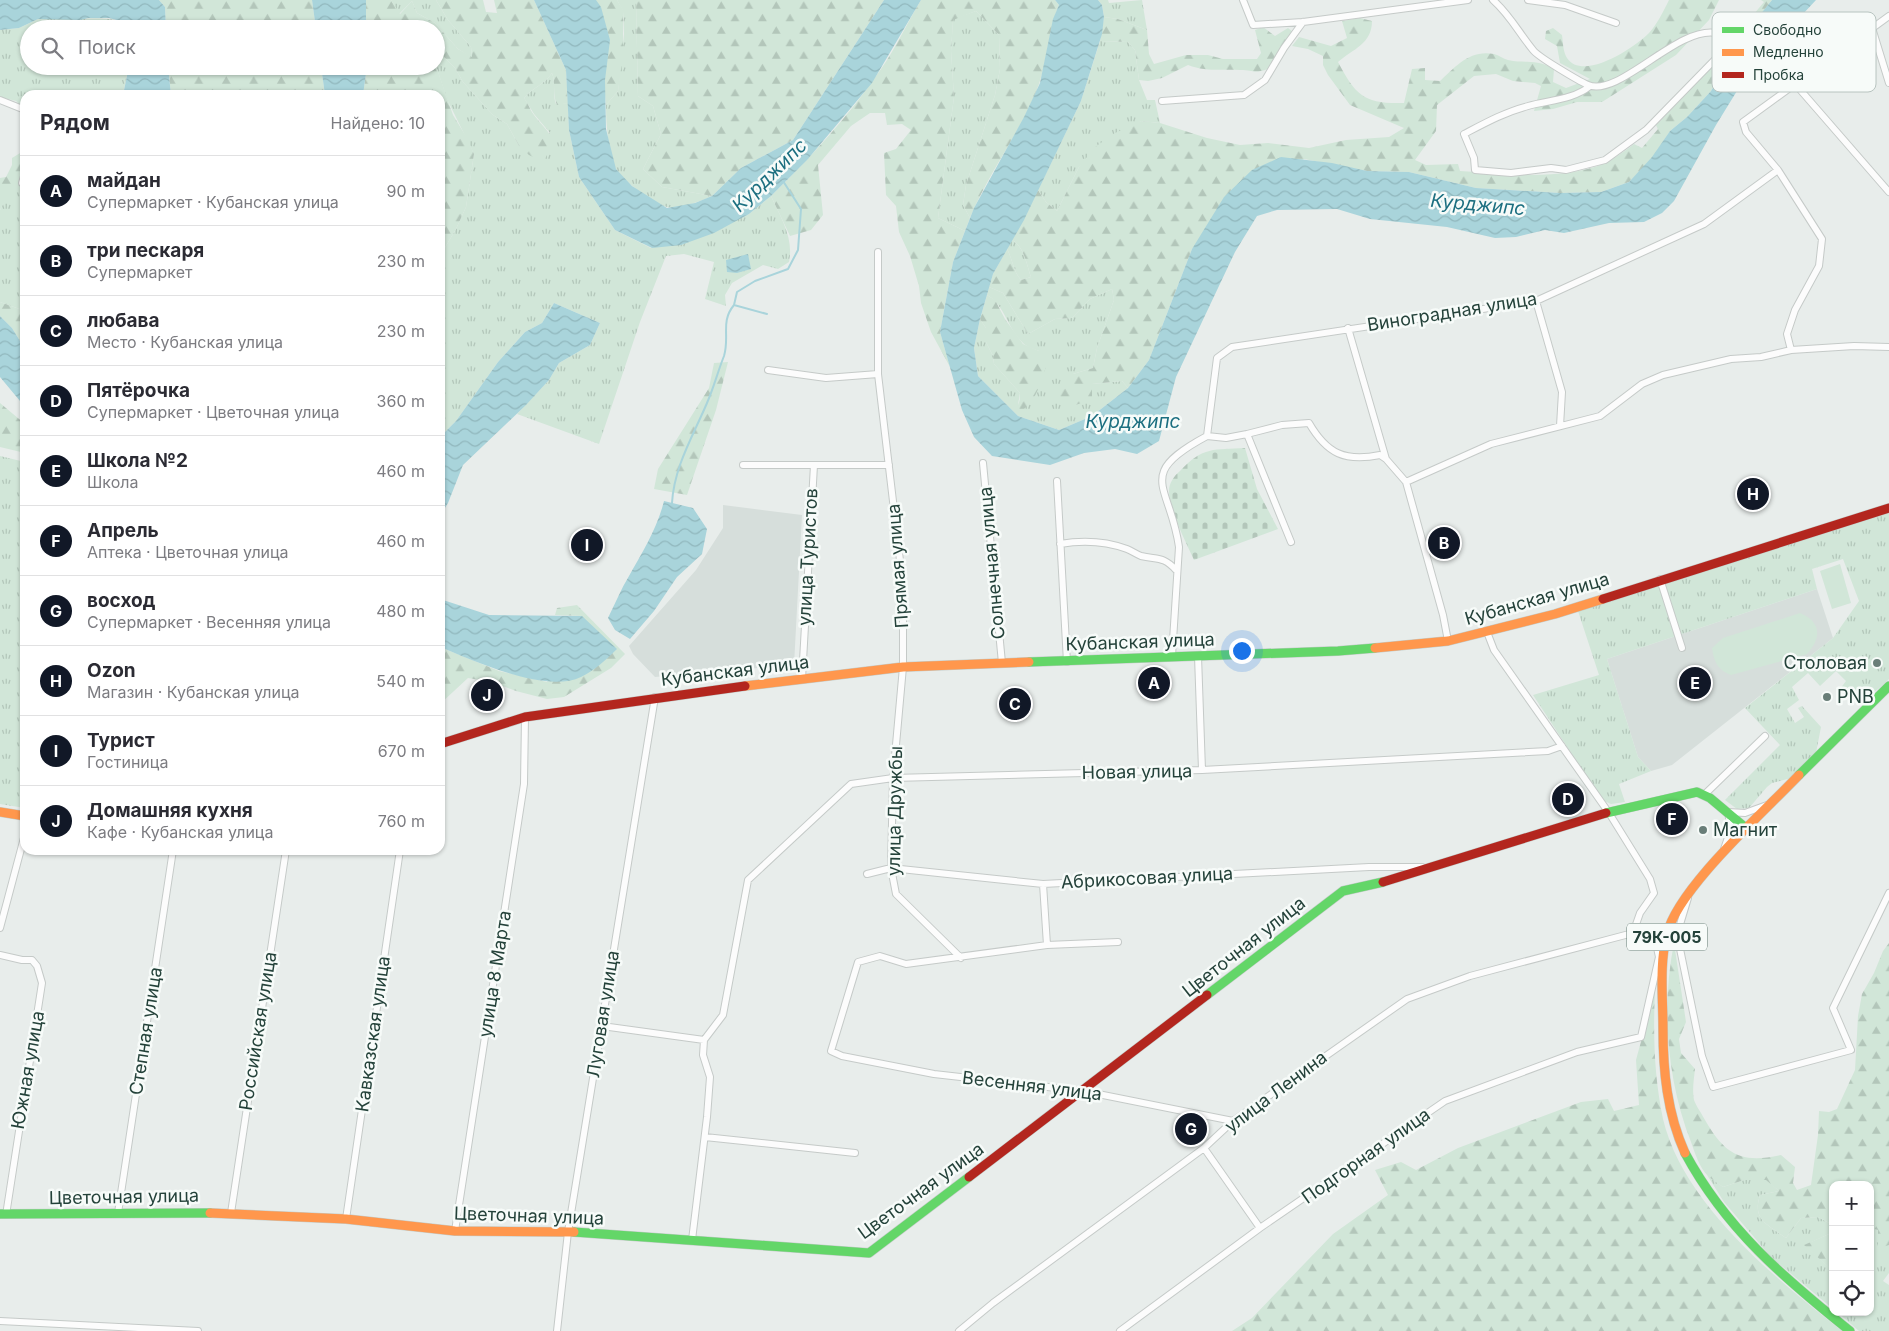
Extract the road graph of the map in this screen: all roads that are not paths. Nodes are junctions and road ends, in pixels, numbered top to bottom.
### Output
1 (1243, 0) edge
2 (1461, 0) edge
3 (1468, 0) edge
4 (1493, 0) edge
5 (1528, 0) edge
6 (1889, 16) edge
7 (1304, 22) junction
8 (1616, 23) dead end
9 (1876, 25) edge
10 (1712, 33) edge
11 (1876, 41) edge
12 (1712, 62) edge
13 (1889, 83) edge
14 (1590, 86) junction
15 (1786, 92) edge
16 (1802, 92) edge
17 (0, 100) edge
18 (1162, 102) dead end
19 (20, 108) edge
20 (1778, 170) junction
21 (1889, 192) edge
22 (878, 252) dead end
23 (1536, 301) junction
24 (1348, 328) junction
25 (1889, 347) edge
26 (1791, 350) junction
27 (768, 370) dead end
28 (878, 374) junction
29 (1560, 426) junction
30 (1247, 434) junction
31 (1207, 436) junction
32 (1386, 459) junction
33 (983, 463) dead end
34 (743, 465) dead end
35 (889, 465) junction
36 (814, 466) junction
37 (1057, 481) dead end
38 (1406, 482) junction
39 (1889, 508) edge
40 (1291, 542) dead end
41 (1060, 544) junction
42 (1176, 570) junction
43 (1660, 579) junction
44 (1487, 632) junction
45 (1448, 641) junction
46 (1682, 648) dead end
47 (1172, 656) junction
48 (1198, 656) junction
49 (1067, 662) junction
50 (1002, 663) junction
51 (903, 667) junction
52 (802, 679) junction
53 (1889, 686) edge
54 (655, 697) junction
55 (525, 717) junction
56 (1765, 736) dead end
57 (445, 742) edge
58 (1562, 746) junction
59 (1202, 770) junction
60 (893, 778) junction
61 (1704, 795) junction
62 (1774, 801) junction
63 (0, 812) edge
64 (1728, 812) junction
65 (1609, 813) junction
66 (20, 815) edge
67 (1747, 829) junction
68 (20, 853) edge
69 (172, 855) edge
70 (285, 855) edge
71 (399, 855) edge
72 (1717, 860) junction
73 (1428, 867) junction
74 (891, 868) junction
75 (867, 874) dead end
76 (1043, 884) junction
77 (1889, 893) edge
78 (1688, 896) junction
79 (0, 928) edge
80 (1634, 933) junction
81 (1118, 942) dead end
82 (1047, 945) junction
83 (0, 955) edge
84 (962, 958) junction
85 (602, 1026) junction
86 (704, 1040) junction
87 (1083, 1091) junction
88 (1233, 1120) junction
89 (704, 1137) junction
90 (1204, 1148) junction
91 (855, 1153) dead end
92 (231, 1212) junction
93 (118, 1213) junction
94 (3, 1215) edge
95 (346, 1219) junction
96 (1260, 1228) junction
97 (455, 1231) junction
98 (568, 1232) junction
99 (692, 1240) junction
100 (0, 1321) edge
101 (198, 1331) edge
102 (557, 1331) edge
103 (960, 1331) edge
104 (1120, 1331) edge
105 (1850, 1331) edge

1 - 7 street
2 - 3 street
2 - 7 street
4 - 14 street
5 - 8 street
6 - 9 street
7 - 18 street
10 - 14 street
11 - 13 street
12 - 14 street
15 - 20 street
16 - 21 street
17 - 19 street
20 - 23 street, Виноградная улица
20 - 26 street
22 - 28 street, Прямая улица
23 - 24 street, Виноградная улица
23 - 29 street
24 - 31 street, Виноградная улица
24 - 32 street
25 - 26 street
26 - 29 street
27 - 28 street
28 - 35 street, Прямая улица
29 - 38 street
30 - 31 street
30 - 32 street
30 - 40 street
31 - 42 street
32 - 38 street
33 - 50 street, Солнечная улица
34 - 36 street
35 - 36 street
35 - 51 street, Прямая улица
36 - 52 street, улица Туристов
37 - 41 street
38 - 45 street
39 - 43 main road, Кубанская улица
41 - 42 street
41 - 49 street
42 - 47 street
43 - 44 main road, Кубанская улица
43 - 46 street
44 - 45 main road, Кубанская улица
44 - 58 street
45 - 48 main road, Кубанская улица
47 - 48 main road, Кубанская улица
47 - 49 main road, Кубанская улица
48 - 59 street
49 - 50 main road, Кубанская улица
50 - 51 main road, Кубанская улица
51 - 52 main road, Кубанская улица
51 - 60 street, улица Дружбы
52 - 54 main road, Кубанская улица
53 - 62 main road, 79К-005
54 - 55 main road, Кубанская улица
54 - 85 street, Луговая улица
55 - 57 main road, Кубанская улица
55 - 97 street, улица 8 Марта
56 - 61 street
58 - 59 street, Новая улица
58 - 65 street
59 - 60 street, Новая улица
60 - 74 street, улица Дружбы
60 - 86 street, Новая улица
61 - 64 main road
61 - 65 main road, Цветочная улица
62 - 64 street
62 - 67 main road, 79К-005
63 - 66 main road
64 - 67 main road
64 - 72 street
65 - 73 main road, Цветочная улица
65 - 80 street
67 - 72 main road, 79К-005
68 - 79 street
69 - 93 street, Степная улица
70 - 92 street, Российская улица
71 - 95 street, Кавказская улица
72 - 78 main road, 79К-005
73 - 76 street, Абрикосовая улица
73 - 87 main road, Цветочная улица
74 - 75 street, Абрикосовая улица
74 - 76 street, Абрикосовая улица
74 - 84 street, улица Дружбы
76 - 82 street
77 - 78 street
78 - 105 main road, 79К-005
80 - 88 street, улица Ленина
80 - 96 street, Подгорная улица
81 - 82 street
82 - 84 street
83 - 94 street, Южная улица
84 - 87 street, Весенняя улица
85 - 86 street
85 - 98 street, Луговая улица
86 - 89 street
87 - 88 street, Весенняя улица
87 - 99 main road, Цветочная улица
88 - 90 street, улица Ленина
89 - 91 street
89 - 99 street
90 - 96 street
90 - 103 street, улица Ленина
92 - 93 main road, Цветочная улица
92 - 95 main road, Цветочная улица
93 - 94 main road, Цветочная улица
95 - 97 main road, Цветочная улица
96 - 104 street, Подгорная улица
97 - 98 main road, Цветочная улица
98 - 99 main road, Цветочная улица
98 - 102 street, Луговая улица
100 - 101 street

